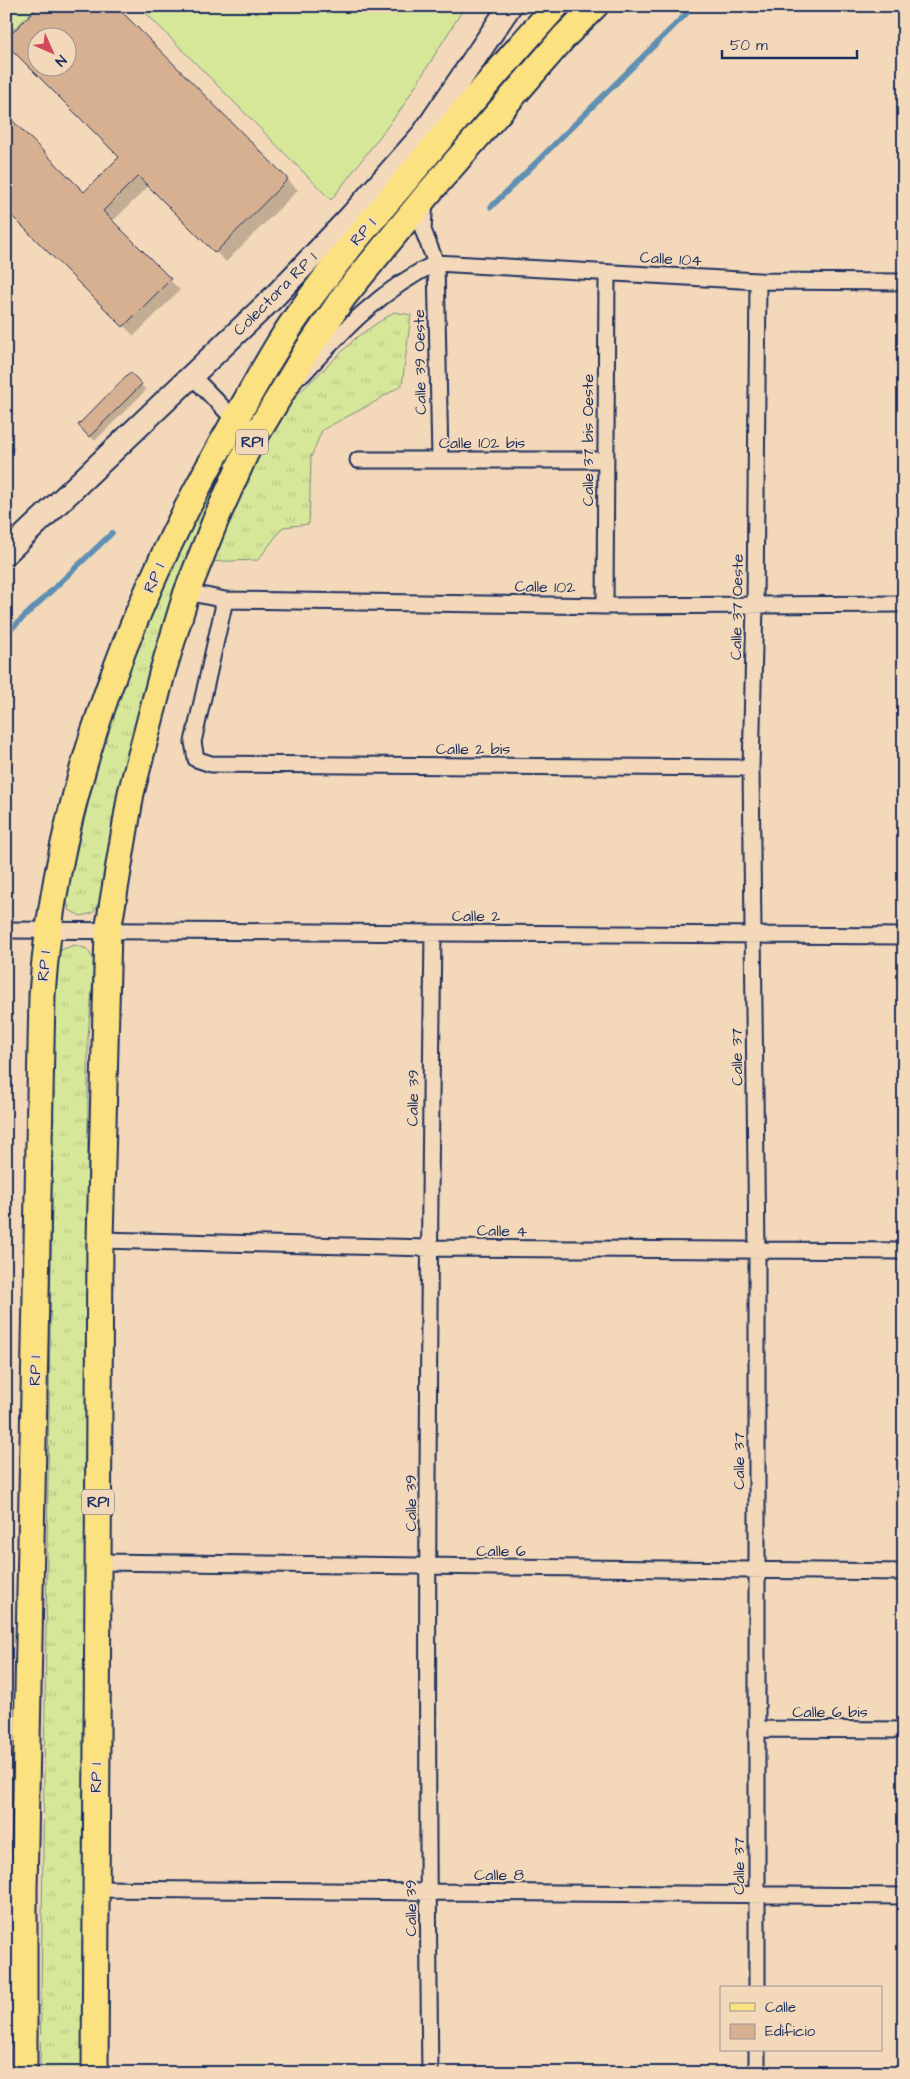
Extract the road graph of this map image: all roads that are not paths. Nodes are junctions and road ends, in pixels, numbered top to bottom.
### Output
1 (510, 6) edge
2 (556, 6) edge
3 (595, 6) edge
4 (426, 196) junction
5 (436, 263) junction
6 (607, 274) junction
7 (758, 281) junction
8 (904, 282) edge
9 (192, 376) junction
10 (274, 406) junction
11 (235, 420) junction
12 (260, 430) junction
13 (358, 460) dead end
14 (440, 460) junction
15 (606, 460) junction
16 (6, 553) edge
17 (187, 592) junction
18 (226, 600) junction
19 (755, 604) junction
20 (904, 604) edge
21 (605, 606) junction
22 (751, 768) junction
23 (6, 930) edge
24 (48, 931) junction
25 (108, 931) junction
26 (433, 933) junction
27 (752, 935) junction
28 (904, 936) edge
29 (100, 1240) junction
30 (429, 1248) junction
31 (758, 1251) junction
32 (904, 1252) edge
33 (98, 1562) junction
34 (428, 1568) junction
35 (756, 1569) junction
36 (904, 1572) edge
37 (757, 1729) junction
38 (904, 1730) edge
39 (95, 1889) junction
40 (15, 1890) edge
41 (428, 1893) junction
42 (756, 1894) junction
43 (904, 1896) edge
44 (757, 1986) edge
45 (757, 2052) edge
46 (24, 2073) edge
47 (95, 2073) edge
48 (430, 2073) edge
49 (757, 2073) edge

1 - 9 main road, Colectora RP 1
2 - 11 main road, RP 1 / RP1
3 - 4 main road, RP 1 / RP1
4 - 5 street
4 - 10 main road, RP 1 / RP1
5 - 6 street, Calle 104
5 - 10 street, Calle 104
5 - 14 street, Calle 39 Oeste
6 - 7 street, Calle 104
6 - 15 street, Calle 37 bis Oeste
7 - 8 street, Calle 104
7 - 19 street, Calle 37 Oeste
9 - 11 street
9 - 16 main road, Colectora RP 1
10 - 12 main road, RP 1 / RP1
11 - 12 street
11 - 24 main road, RP 1 / RP1
12 - 17 main road, RP 1 / RP1
13 - 14 street, Calle 102 bis
14 - 15 street, Calle 102 bis
15 - 21 street, Calle 37 bis Oeste
17 - 18 street, Calle 102
17 - 25 main road, RP 1 / RP1
18 - 21 street, Calle 102
18 - 22 street, Calle 2 bis
19 - 20 street, Calle 102
19 - 21 street, Calle 102
19 - 22 street, Calle 37 Oeste
22 - 27 street, Calle 37 Oeste
23 - 24 street, Calle 2
24 - 25 street, Calle 2
24 - 40 main road, RP 1 / RP1
25 - 26 street, Calle 2
25 - 29 main road, RP 1 / RP1
26 - 27 street, Calle 2
26 - 30 street, Calle 39
27 - 28 street, Calle 2
27 - 31 street, Calle 37
29 - 30 street, Calle 4
29 - 33 main road, RP 1 / RP1
30 - 31 street, Calle 4
30 - 34 street, Calle 39
31 - 32 street, Calle 4
31 - 35 street, Calle 37
33 - 34 street, Calle 6
33 - 39 main road, RP 1 / RP1
34 - 35 street, Calle 6
34 - 41 street, Calle 39
35 - 36 street, Calle 6
35 - 37 street, Calle 37
37 - 38 street, Calle 6 bis
37 - 42 street, Calle 37
39 - 41 street, Calle 8
39 - 47 main road, RP 1 / RP1
40 - 46 main road, RP 1 / RP1
41 - 42 street, Calle 8
41 - 48 street, Calle 39
42 - 43 street, Calle 8
42 - 44 street, Calle 37
45 - 49 street

